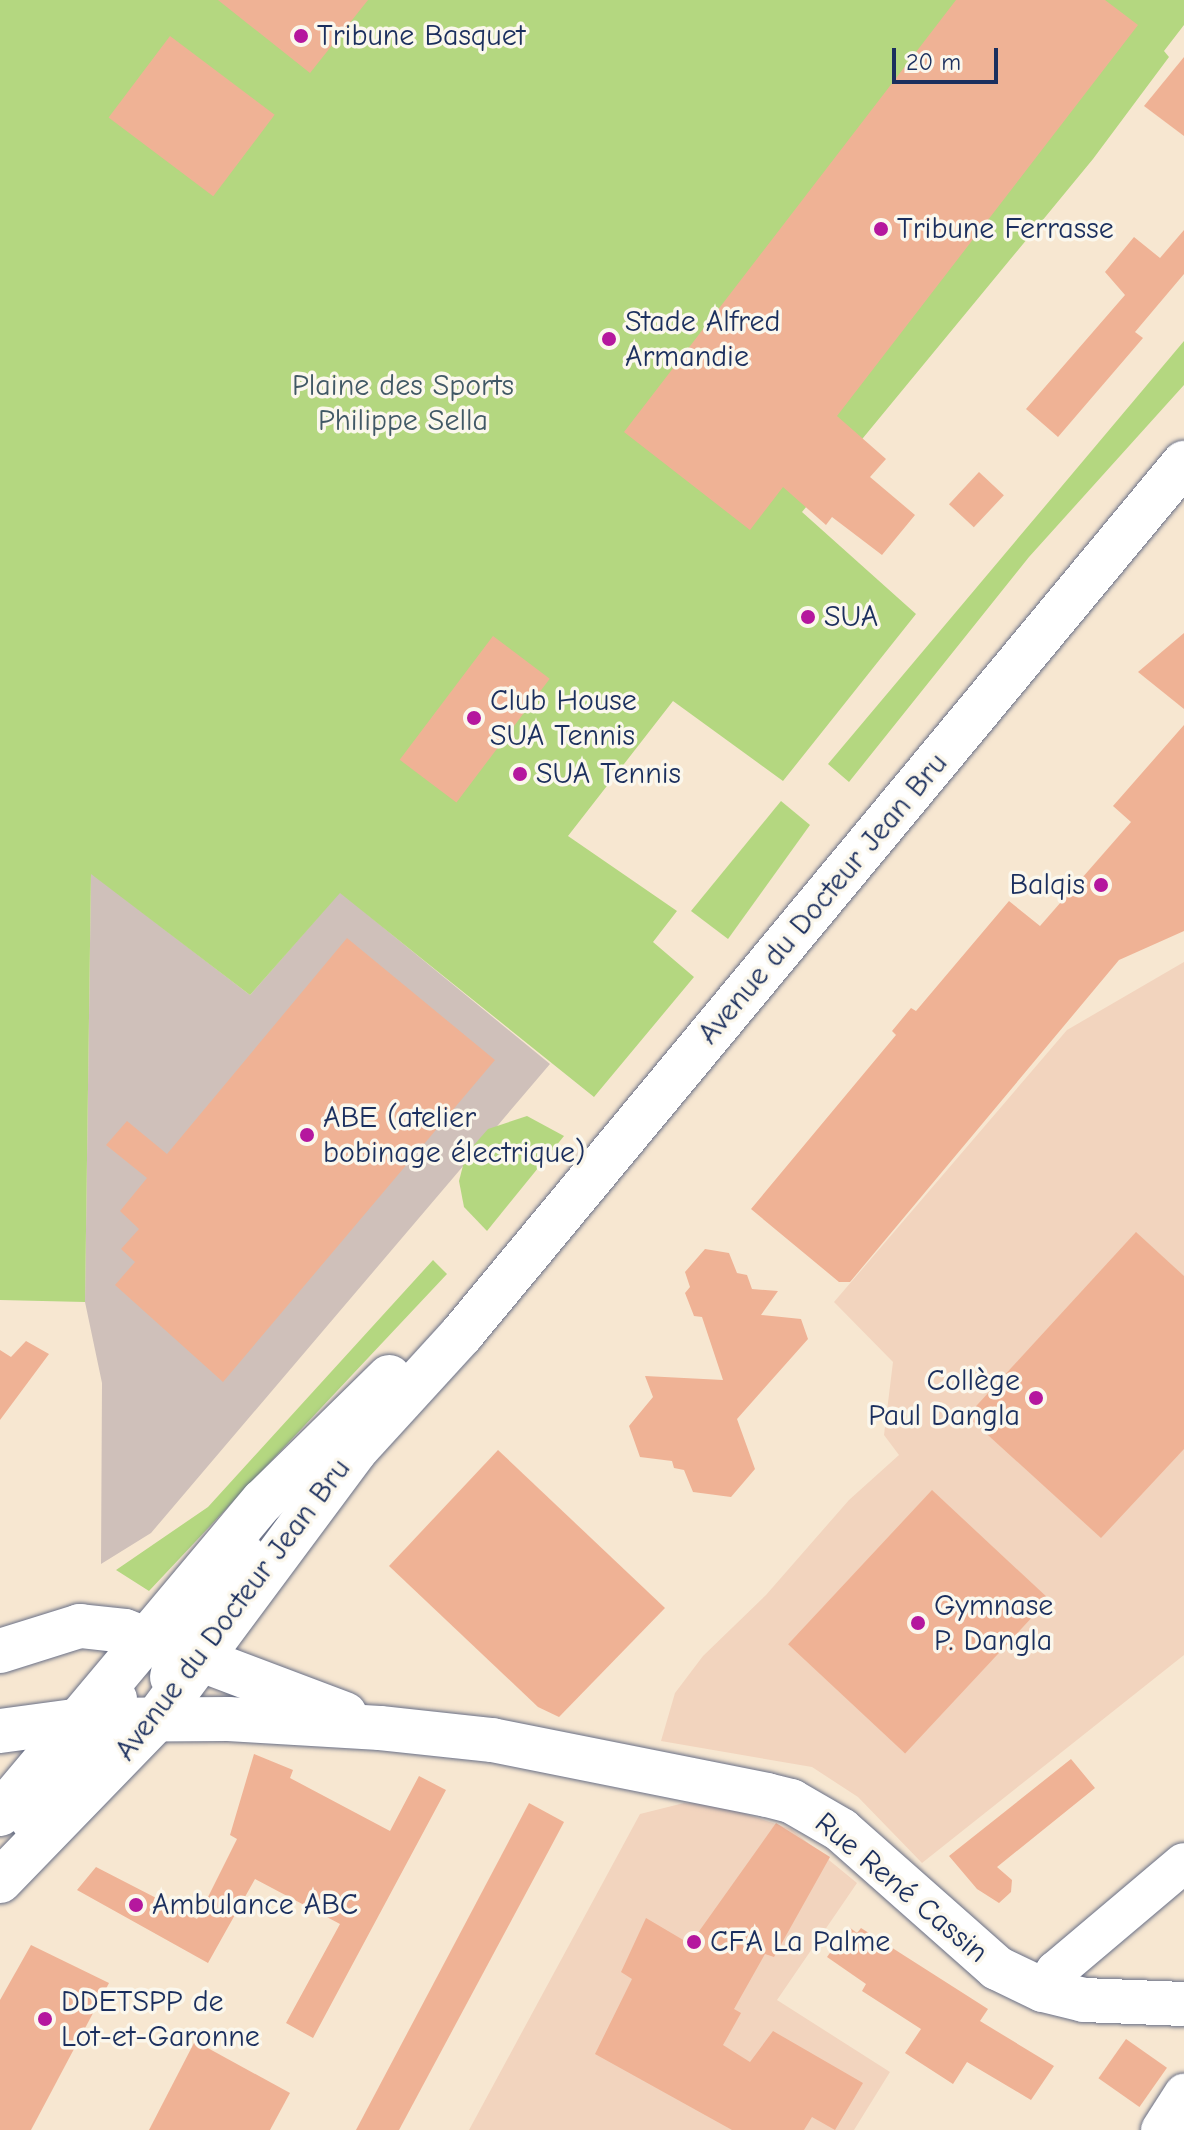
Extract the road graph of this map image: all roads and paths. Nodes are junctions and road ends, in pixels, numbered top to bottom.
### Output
1 (1184, 463) edge
2 (461, 1335) junction
3 (57, 1631) junction
4 (176, 1650) junction
5 (0, 1651) edge
6 (117, 1674) junction
7 (177, 1712) junction
8 (94, 1721) junction
9 (380, 1728) junction
10 (0, 1731) edge
11 (0, 1814) edge
12 (0, 1853) edge
13 (1184, 1863) edge
14 (0, 1881) edge
15 (1043, 1990) junction
16 (1184, 2004) edge
17 (1184, 2094) edge
18 (1161, 2130) edge

1 - 2 main road, Avenue du Docteur Jean Bru
2 - 4 main road, Avenue du Docteur Jean Bru
2 - 4 main road, Avenue du Docteur Jean Bru
3 - 4 main road
3 - 5 main road
3 - 6 main road
4 - 6 main road, Avenue du Docteur Jean Bru
4 - 7 main road, Avenue du Docteur Jean Bru
4 - 9 main road
6 - 8 main road, Avenue du Docteur Jean Bru
7 - 8 main road
7 - 9 main road
7 - 14 main road, Avenue du Docteur Jean Bru
8 - 10 main road
8 - 11 main road, Avenue du Docteur Jean Bru
8 - 12 main road
9 - 15 main road, Rue René Cassin
13 - 15 street
15 - 16 main road, Rue René Cassin
17 - 18 street

